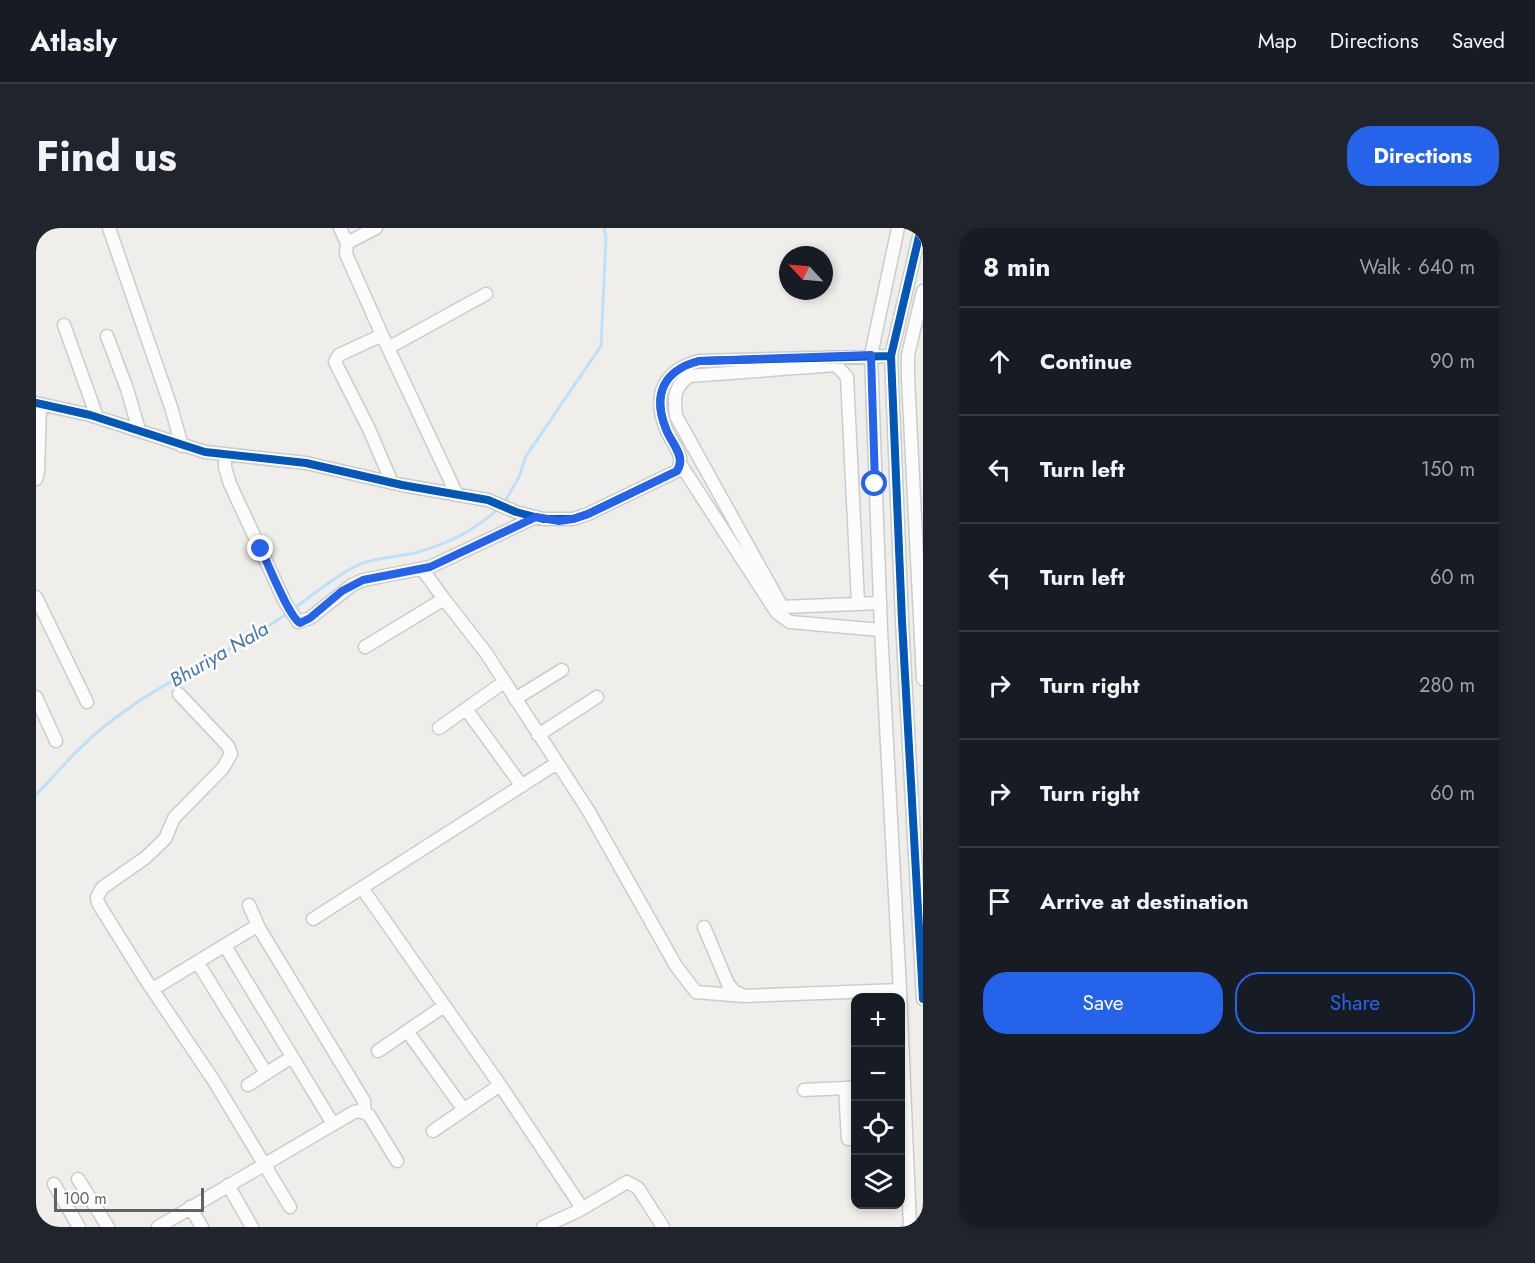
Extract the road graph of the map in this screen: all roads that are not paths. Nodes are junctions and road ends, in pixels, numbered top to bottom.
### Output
1 (109, 228) edge
2 (340, 228) edge
3 (376, 228) edge
4 (897, 228) edge
5 (921, 231) edge
6 (347, 243) junction
7 (923, 291) edge
8 (486, 294) dead end
9 (64, 325) dead end
10 (382, 335) junction
11 (107, 336) dead end
12 (388, 348) junction
13 (871, 355) junction
14 (891, 356) junction
15 (38, 404) edge
16 (97, 417) junction
17 (139, 430) junction
18 (182, 446) junction
19 (225, 454) junction
20 (681, 465) junction
21 (36, 479) edge
22 (392, 483) junction
23 (875, 484) junction
24 (852, 485) junction
25 (457, 495) junction
26 (536, 517) junction
27 (422, 569) junction
28 (36, 597) edge
29 (444, 599) junction
30 (858, 603) junction
31 (880, 603) junction
32 (881, 630) junction
33 (365, 647) dead end
34 (562, 670) dead end
35 (923, 679) edge
36 (504, 682) junction
37 (179, 694) dead end
38 (36, 697) edge
39 (597, 697) dead end
40 (515, 699) junction
41 (87, 702) dead end
42 (466, 709) junction
43 (439, 728) dead end
44 (538, 735) junction
45 (56, 741) dead end
46 (557, 763) junction
47 (522, 786) junction
48 (362, 888) junction
49 (249, 905) dead end
50 (313, 919) dead end
51 (704, 927) dead end
52 (259, 928) junction
53 (225, 946) junction
54 (198, 963) junction
55 (153, 989) junction
56 (900, 990) junction
57 (744, 996) junction
58 (923, 999) edge
59 (444, 1006) junction
60 (407, 1031) junction
61 (378, 1051) dead end
62 (292, 1057) junction
63 (266, 1073) junction
64 (248, 1085) dead end
65 (500, 1085) junction
66 (850, 1087) edge
67 (804, 1090) dead end
68 (903, 1101) edge
69 (464, 1110) junction
70 (365, 1112) junction
71 (333, 1124) junction
72 (433, 1131) dead end
73 (851, 1139) edge
74 (905, 1154) edge
75 (397, 1161) dead end
76 (264, 1164) junction
77 (78, 1179) dead end
78 (54, 1184) dead end
79 (228, 1185) junction
80 (190, 1207) junction
81 (290, 1207) dead end
82 (582, 1208) junction
83 (79, 1227) edge
84 (108, 1227) edge
85 (158, 1227) edge
86 (202, 1227) edge
87 (252, 1227) edge
88 (543, 1227) edge
89 (663, 1227) edge
90 (910, 1227) edge

1 - 18 street
2 - 6 street
3 - 6 street
4 - 13 street
5 - 14 street
6 - 10 street
7 - 35 street
8 - 12 street
9 - 16 street
10 - 12 street
10 - 22 street
11 - 17 street
12 - 25 street
13 - 14 street
13 - 20 street
13 - 23 street
14 - 58 street
15 - 16 street
15 - 21 street
16 - 17 street
17 - 18 street
18 - 19 street
19 - 22 street
19 - 27 street
20 - 26 street
20 - 32 street
22 - 25 street
23 - 24 street
23 - 31 street
24 - 30 street
24 - 30 street
25 - 26 street
26 - 27 street
27 - 29 street
28 - 41 street
29 - 33 street
29 - 36 street
30 - 31 street
31 - 32 street
32 - 56 street
34 - 40 street
36 - 40 street
36 - 42 street
37 - 55 street
38 - 45 street
39 - 44 street
40 - 44 street
42 - 43 street
42 - 47 street
44 - 46 street
46 - 47 street
46 - 57 street
47 - 48 street
48 - 50 street
48 - 59 street
49 - 52 street
51 - 57 street
52 - 53 street
52 - 70 street
53 - 54 street
53 - 62 street
54 - 55 street
54 - 63 street
55 - 76 street
56 - 57 street
56 - 68 street
59 - 60 street
59 - 65 street
60 - 61 street
60 - 69 street
62 - 63 street
62 - 71 street
63 - 64 street
65 - 69 street
65 - 82 street
66 - 67 street
66 - 73 street
69 - 72 street
70 - 71 street
70 - 75 street
71 - 76 street
74 - 90 street
76 - 79 street
76 - 81 street
77 - 84 street
78 - 83 street
79 - 80 street
79 - 87 street
80 - 85 street
80 - 86 street
82 - 88 street
82 - 89 street

